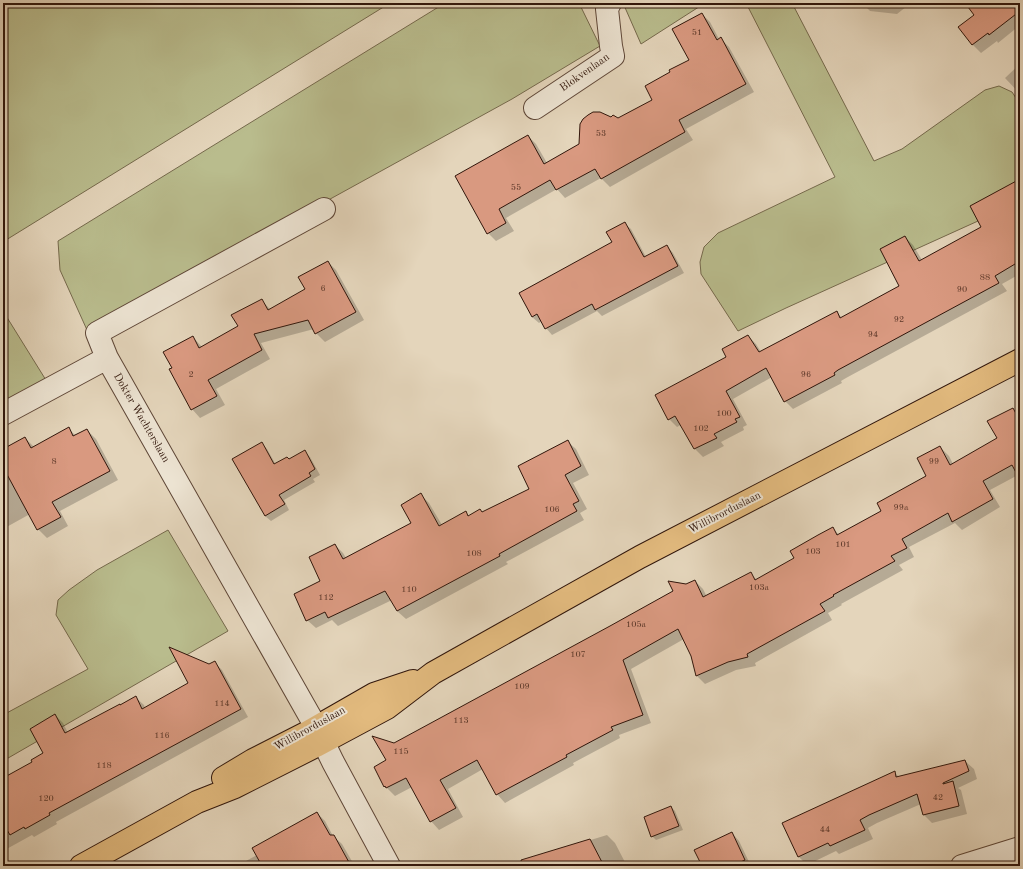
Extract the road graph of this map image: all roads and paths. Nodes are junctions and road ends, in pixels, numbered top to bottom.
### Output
1 (610, 3) edge
2 (535, 108) dead end
3 (324, 209) dead end
4 (107, 358) junction
5 (1020, 360) edge
6 (3, 414) edge
7 (320, 734) junction
8 (1020, 848) edge
9 (81, 866) edge
10 (389, 866) edge
11 (962, 866) edge

1 - 2 street, Blokvenlaan
3 - 4 street, Dokter Wachterslaan
4 - 6 street
4 - 7 street, Dokter Wachterslaan
5 - 7 main road, Willibrorduslaan
7 - 9 main road, Willibrorduslaan
7 - 10 street, Dokter Wachterslaan
8 - 11 street

